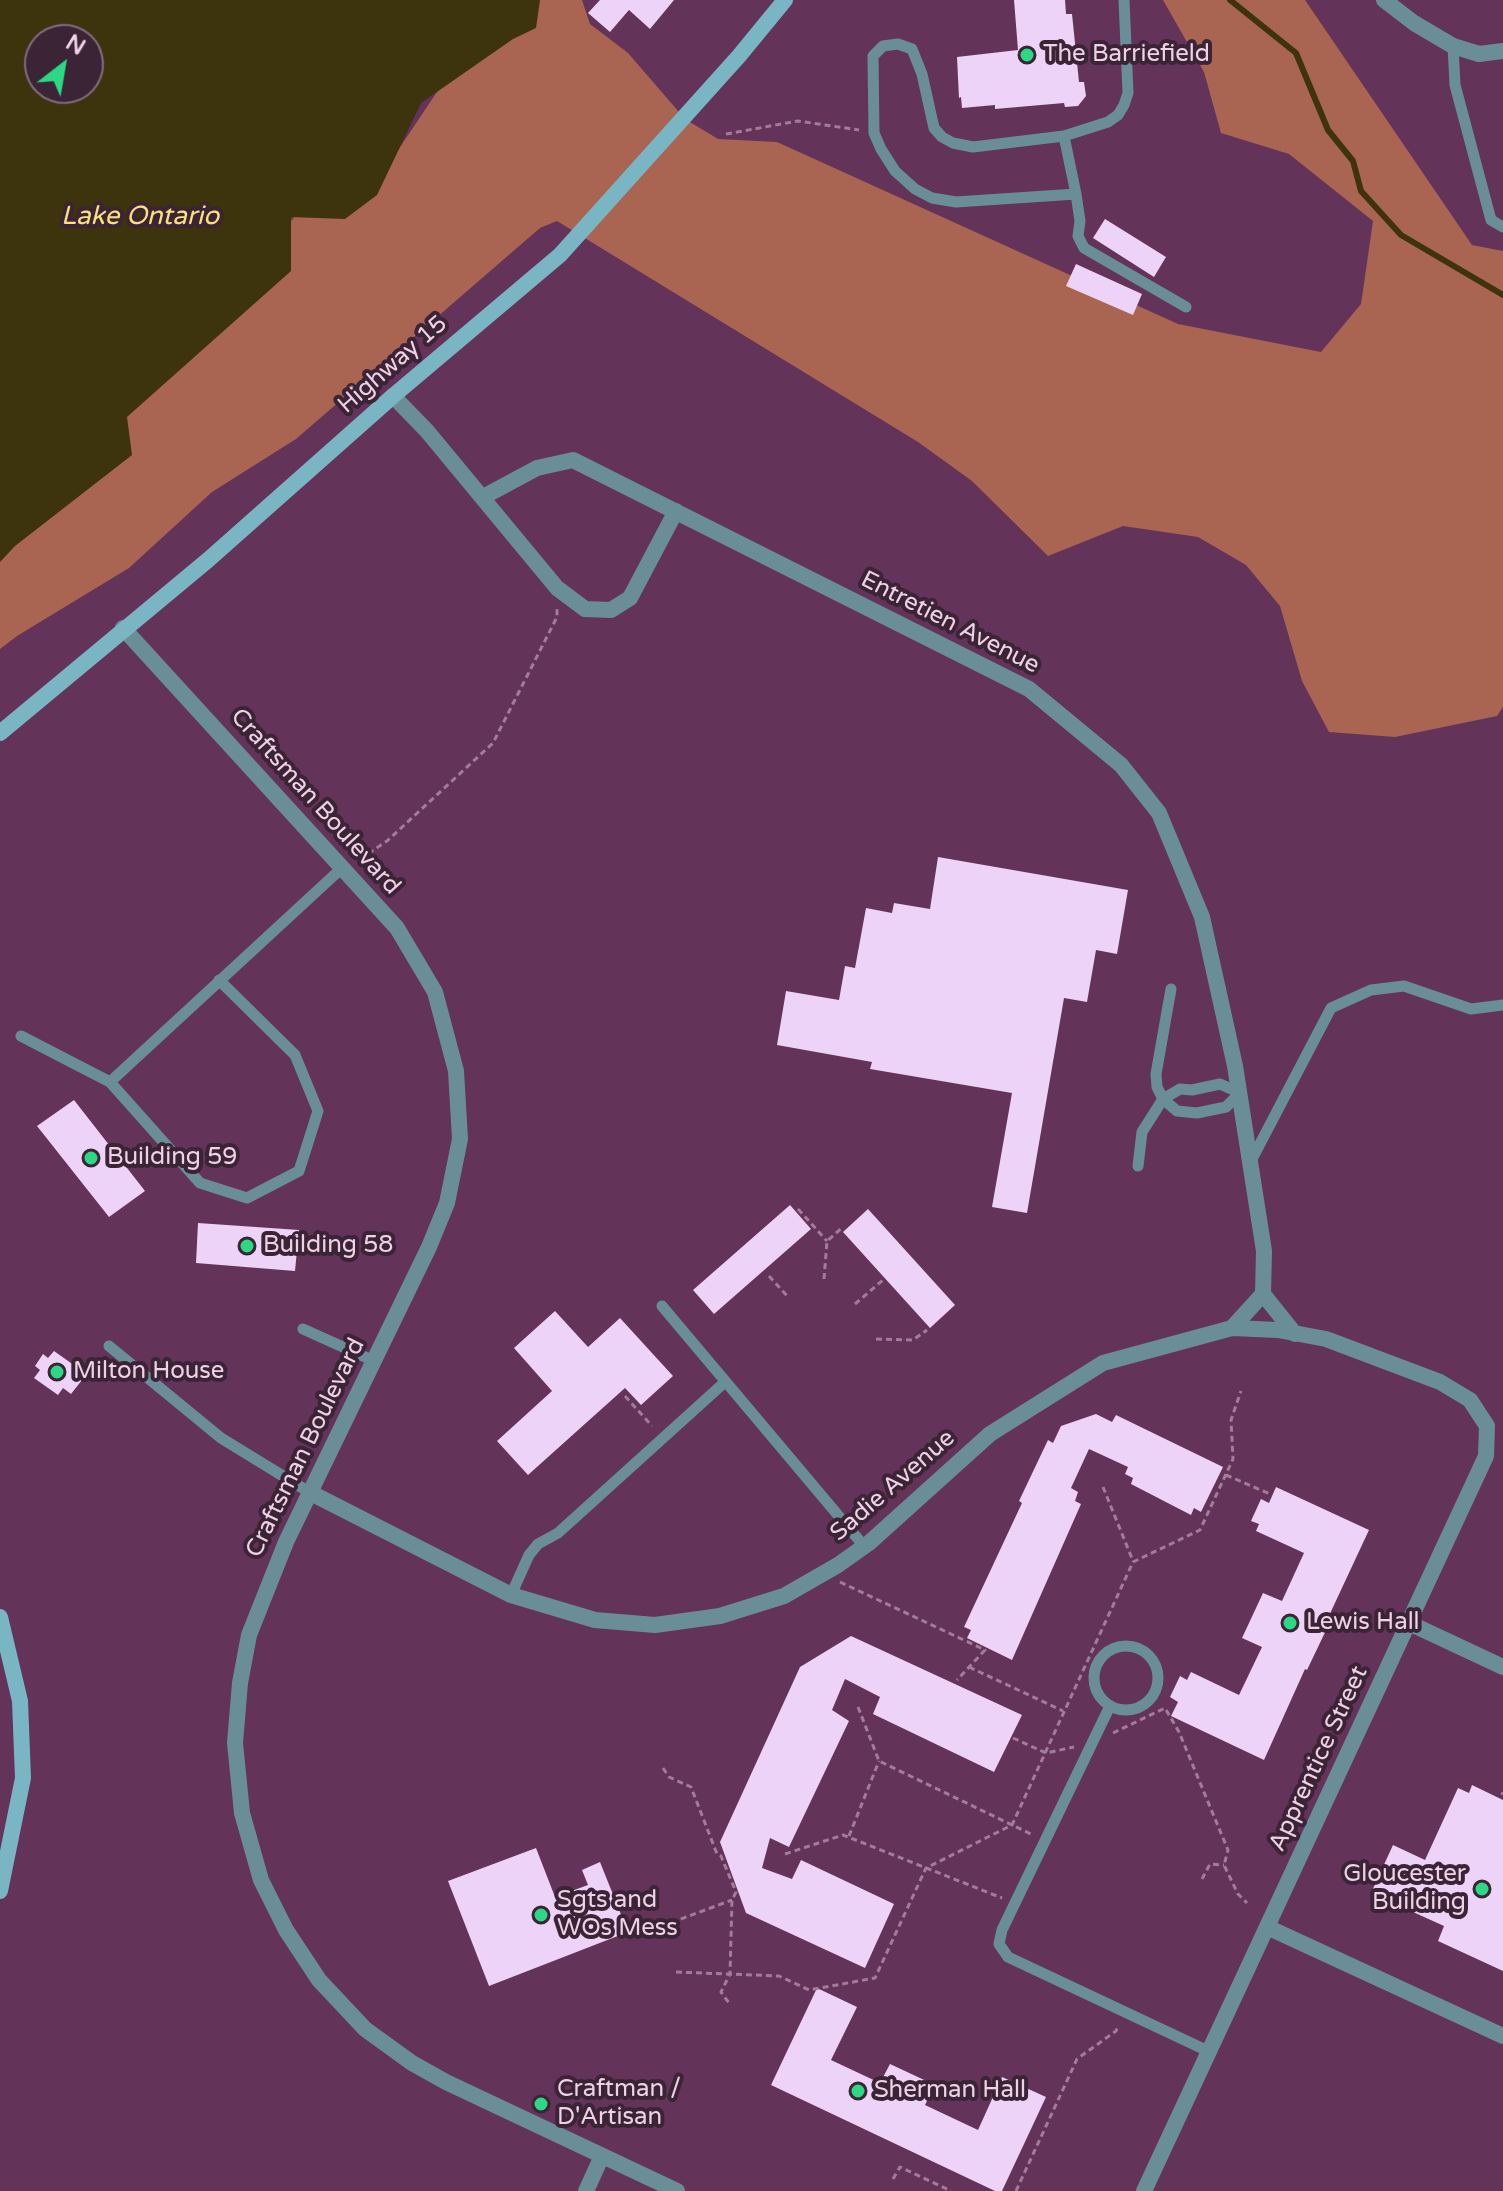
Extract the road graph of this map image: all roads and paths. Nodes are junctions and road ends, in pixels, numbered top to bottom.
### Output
1 (785, 0) edge
2 (1124, 0) edge
3 (1384, 0) edge
4 (1453, 46) junction
5 (1503, 51) edge
6 (874, 133) junction
7 (726, 134) dead end
8 (1064, 136) junction
9 (1076, 194) junction
10 (1503, 227) edge
11 (1186, 307) dead end
12 (393, 396) junction
13 (483, 497) junction
14 (676, 511) junction
15 (557, 588) junction
16 (123, 628) junction
17 (0, 733) edge
18 (360, 859) dead end
19 (343, 867) junction
20 (219, 980) junction
21 (1171, 989) dead end
22 (1503, 1005) edge
23 (21, 1036) dead end
24 (110, 1082) junction
25 (1240, 1093) junction
26 (1163, 1099) junction
27 (1250, 1162) junction
28 (1138, 1166) dead end
29 (798, 1209) dead end
30 (843, 1227) dead end
31 (827, 1241) junction
32 (769, 1276) dead end
33 (824, 1279) dead end
34 (883, 1280) dead end
35 (1263, 1294) junction
36 (789, 1298) dead end
37 (855, 1304) dead end
38 (662, 1306) dead end
39 (1232, 1328) junction
40 (303, 1329) dead end
41 (927, 1330) dead end
42 (1295, 1334) junction
43 (876, 1339) dead end
44 (109, 1346) dead end
45 (374, 1361) junction
46 (725, 1382) junction
47 (1241, 1391) dead end
48 (625, 1396) dead end
49 (663, 1438) junction
50 (1226, 1475) junction
51 (1103, 1487) dead end
52 (309, 1492) junction
53 (1270, 1494) dead end
54 (864, 1546) junction
55 (1133, 1562) junction
56 (822, 1574) junction
57 (511, 1595) junction
58 (0, 1617) edge
59 (1409, 1623) junction
60 (969, 1667) junction
61 (1503, 1667) edge
62 (957, 1680) dead end
63 (1110, 1706) junction
64 (858, 1707) dead end
65 (1065, 1711) junction
66 (1013, 1738) dead end
67 (1091, 1747) junction
68 (1046, 1753) junction
69 (879, 1761) junction
70 (663, 1768) dead end
71 (1012, 1825) junction
72 (848, 1837) junction
73 (1045, 1841) junction
74 (785, 1854) dead end
75 (1224, 1865) junction
76 (926, 1868) junction
77 (1202, 1879) dead end
78 (0, 1891) edge
79 (732, 1900) junction
80 (1015, 1903) junction
81 (1247, 1903) dead end
82 (662, 1926) dead end
83 (1267, 1927) junction
84 (676, 1972) dead end
85 (730, 1974) junction
86 (729, 2003) dead end
87 (1125, 2011) junction
88 (1503, 2036) edge
89 (1210, 2052) junction
90 (602, 2156) junction
91 (893, 2179) dead end
92 (586, 2191) edge
93 (677, 2191) edge
94 (951, 2191) edge
95 (1016, 2191) edge
96 (1144, 2191) edge

1 - 12 main road, Highway 15
2 - 8 lane
3 - 4 street
4 - 5 street
4 - 10 lane
6 - 7 path
6 - 8 lane
6 - 9 lane
8 - 9 lane
9 - 11 lane
12 - 13 street
12 - 16 main road, Highway 15
13 - 14 street, Entretien Avenue
13 - 15 street
14 - 15 street
14 - 25 street, Entretien Avenue
15 - 18 path
16 - 17 main road, Highway 15
16 - 19 street, Craftsman Boulevard
19 - 20 lane
19 - 45 street, Craftsman Boulevard
20 - 24 lane
20 - 24 lane
21 - 26 lane
22 - 27 lane
23 - 24 lane
25 - 26 lane
25 - 26 lane
25 - 27 street, Entretien Avenue
26 - 28 lane
27 - 35 street, Entretien Avenue
29 - 31 path
30 - 31 path
31 - 33 path
32 - 36 path
34 - 37 path
35 - 39 street
35 - 42 street
38 - 46 lane
39 - 42 street, Apprentice Street
39 - 54 street, Sadie Avenue
40 - 45 lane
41 - 43 path
42 - 59 street, Apprentice Street
44 - 52 lane
45 - 52 street, Craftsman Boulevard
46 - 49 lane
46 - 54 lane
47 - 50 path
48 - 49 path
49 - 57 lane
50 - 53 path
50 - 55 path
51 - 55 path
52 - 57 street, Sadie Avenue
52 - 90 street, Craftsman Boulevard
54 - 56 street, Sadie Avenue
55 - 65 path
56 - 57 street, Sadie Avenue
56 - 60 path
58 - 78 main road
59 - 61 street
59 - 83 street, Apprentice Street
60 - 62 path
60 - 65 path
63 - 63 lane
63 - 67 lane
64 - 69 path
65 - 68 path
66 - 68 path
67 - 68 path
67 - 73 lane
67 - 75 path
68 - 71 path
69 - 71 path
69 - 72 path
70 - 79 path
71 - 73 path
71 - 76 path
72 - 74 path
72 - 76 path
73 - 80 lane
75 - 77 path
75 - 81 path
76 - 80 path
76 - 85 path
79 - 82 path
79 - 85 path
80 - 87 lane
83 - 88 street
83 - 89 street, Apprentice Street
84 - 85 path
85 - 86 path
87 - 89 lane
87 - 95 path
89 - 96 street, Apprentice Street
90 - 92 street
90 - 93 street, Craftsman Boulevard
91 - 94 path

